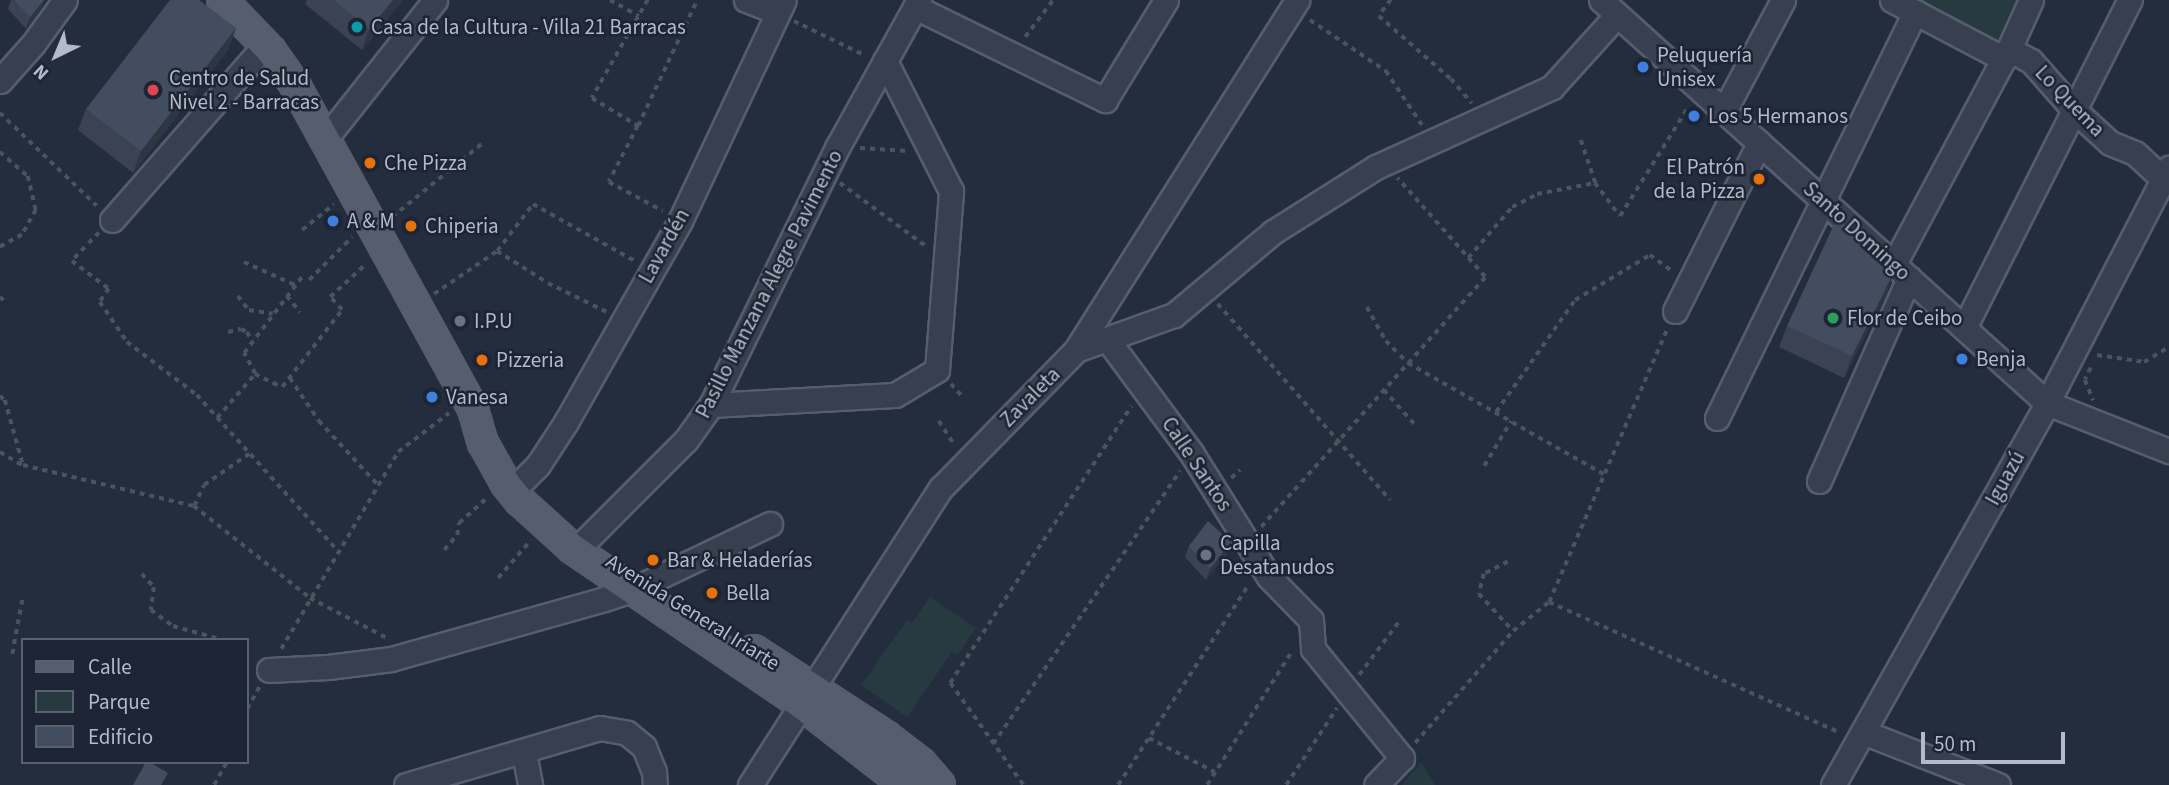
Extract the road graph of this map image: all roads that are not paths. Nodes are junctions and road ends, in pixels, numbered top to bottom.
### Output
1 (65, 0) edge
2 (222, 0) edge
3 (435, 0) edge
4 (746, 0) edge
5 (1166, 0) edge
6 (1783, 0) edge
7 (1892, 0) edge
8 (2031, 0) edge
9 (2130, 0) edge
10 (917, 4) edge
11 (1295, 4) edge
12 (781, 6) edge
13 (1609, 7) edge
14 (1915, 12) junction
15 (265, 46) junction
16 (2006, 54) junction
17 (884, 63) junction
18 (0, 81) edge
19 (2074, 110) junction
20 (1724, 111) junction
21 (325, 139) junction
22 (1759, 143) junction
23 (2166, 174) edge
24 (1822, 200) junction
25 (112, 220) road end
26 (1901, 271) junction
27 (1675, 311) road end
28 (1964, 328) junction
29 (1107, 340) junction
30 (1076, 350) junction
31 (2047, 403) junction
32 (711, 405) junction
33 (1717, 418) dead end
34 (2169, 451) edge
35 (1819, 481) dead end
36 (514, 482) junction
37 (770, 524) dead end
38 (584, 542) junction
39 (638, 587) junction
40 (269, 670) road end
41 (807, 695) junction
42 (1860, 736) junction
43 (524, 753) junction
44 (406, 785) edge
45 (530, 785) edge
46 (655, 785) edge
47 (750, 785) edge
48 (905, 785) edge
49 (940, 785) edge
50 (1376, 785) edge
51 (1833, 785) edge
52 (1998, 785) edge

1 - 18 street
2 - 15 main road, Avenida General Iriarte
3 - 21 street
4 - 12 street
5 - 10 street
6 - 20 street
7 - 14 street, Lo Quema
8 - 16 street
9 - 19 street
10 - 17 street, Pasillo Manzana Alegre Pavimento
11 - 30 street, Zavaleta
12 - 36 street, Lavardén
13 - 20 street, Santo Domingo
13 - 29 street
14 - 16 street, Lo Quema
14 - 24 street
15 - 21 main road, Avenida General Iriarte
15 - 25 street
16 - 19 street, Lo Quema
16 - 26 street
17 - 32 street, Pasillo Manzana Alegre Pavimento
17 - 32 street
19 - 23 street, Lo Quema
19 - 28 street
20 - 22 street, Santo Domingo
21 - 36 main road, Avenida General Iriarte
22 - 24 street, Santo Domingo
22 - 27 street
23 - 31 street, Iguazú
24 - 26 street, Santo Domingo
24 - 33 street
26 - 28 street, Santo Domingo
26 - 35 street
28 - 31 street, Santo Domingo
29 - 30 street
29 - 50 street, Calle Santos
30 - 41 street, Zavaleta
31 - 34 street, Santo Domingo
31 - 42 street, Iguazú
32 - 38 street, Pasillo Manzana Alegre Pavimento
36 - 38 main road, Avenida General Iriarte
36 - 39 main road, Avenida General Iriarte
37 - 39 street
38 - 39 main road, Avenida General Iriarte
39 - 40 street
39 - 41 main road, Avenida General Iriarte
41 - 47 street, Zavaleta
41 - 48 main road, Avenida General Iriarte
41 - 49 main road, Avenida General Iriarte
42 - 51 street, Iguazú
42 - 52 street
43 - 44 street
43 - 45 street
43 - 46 street

